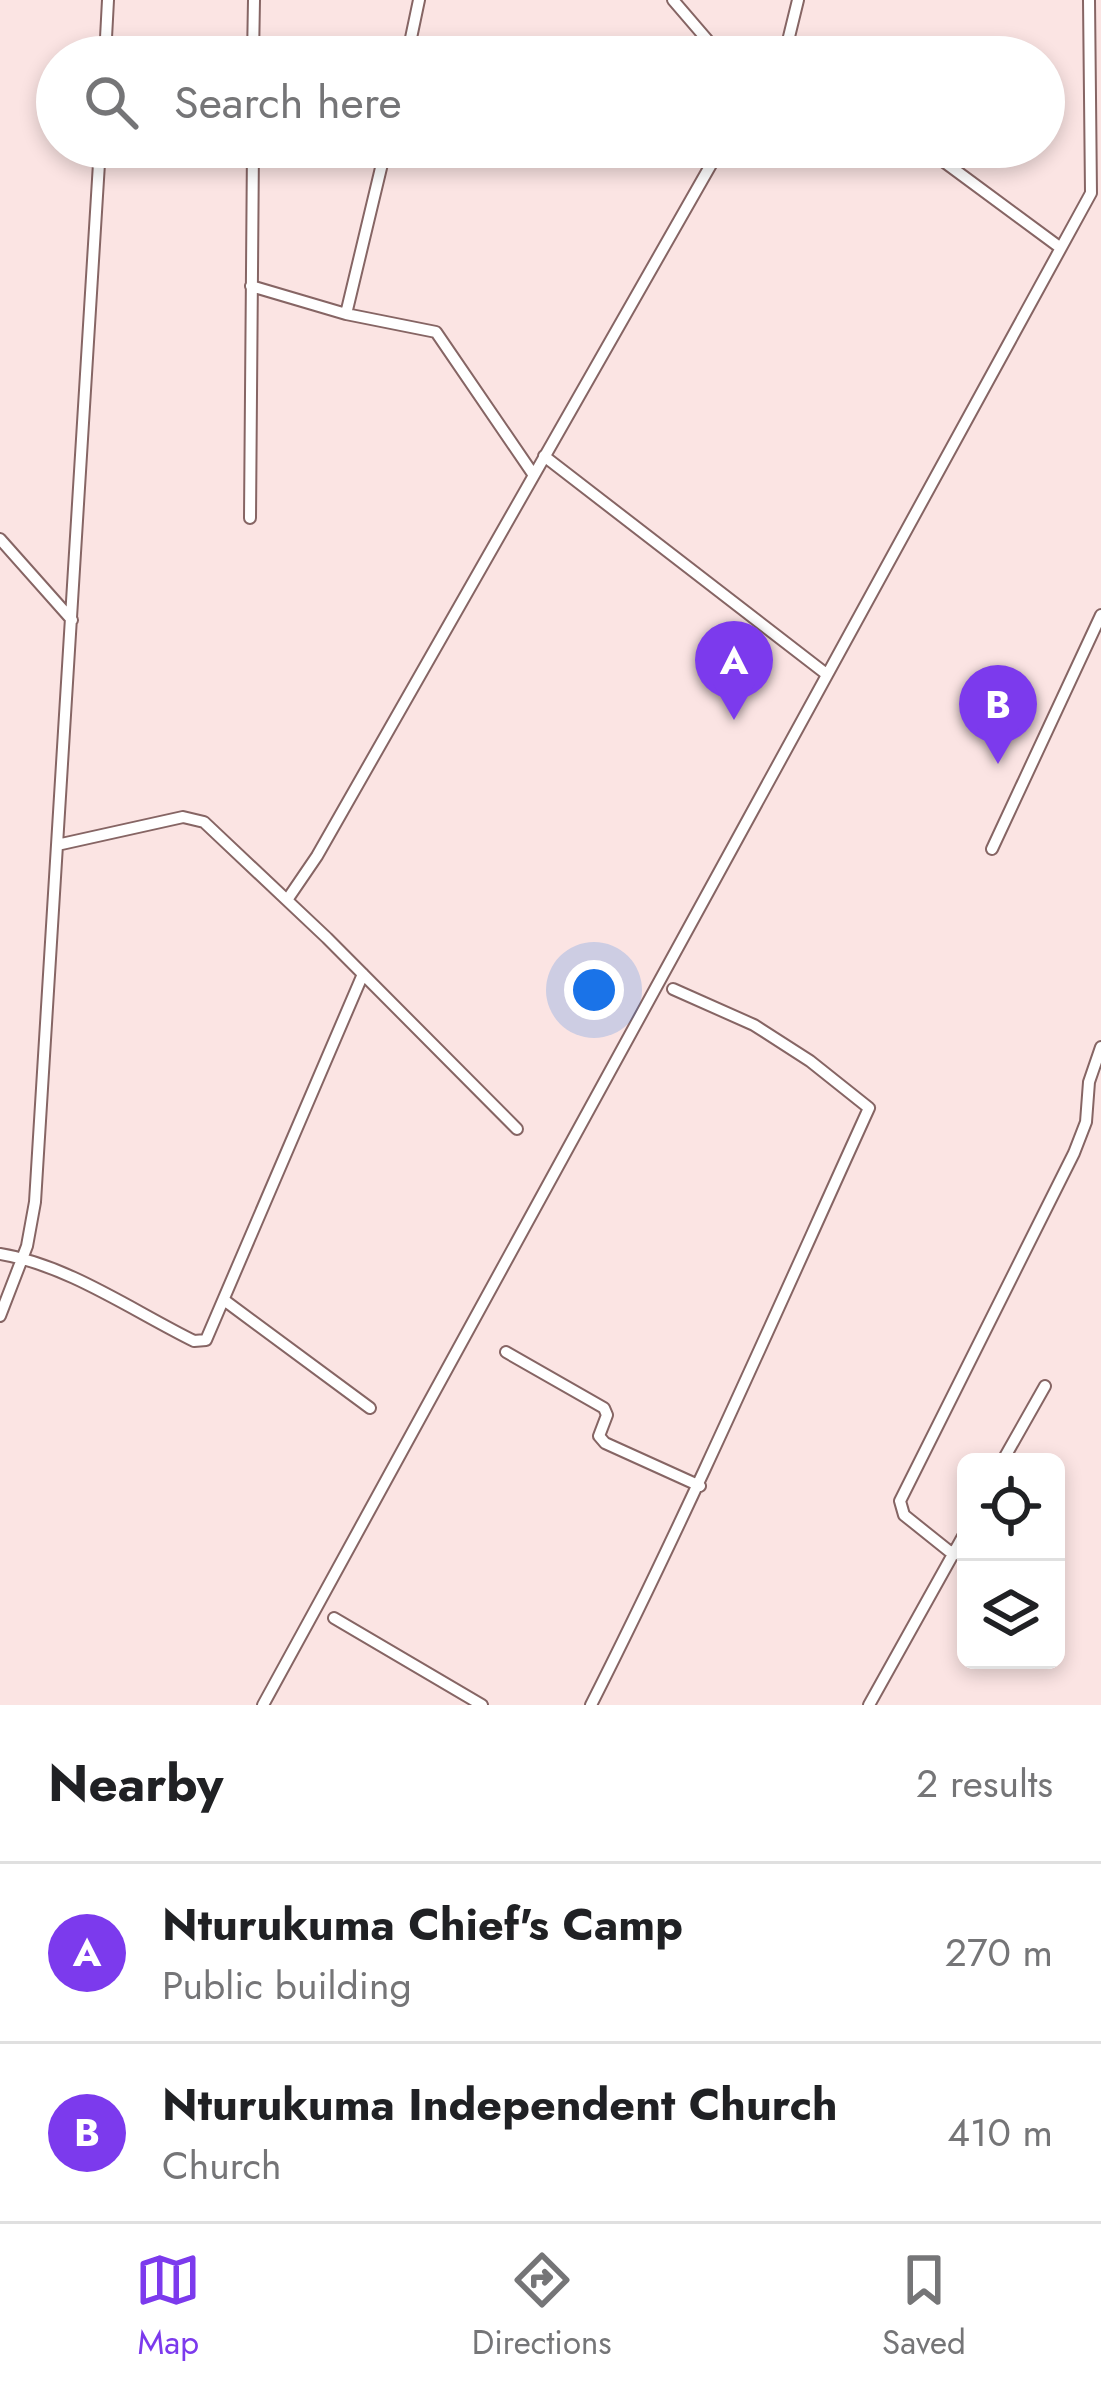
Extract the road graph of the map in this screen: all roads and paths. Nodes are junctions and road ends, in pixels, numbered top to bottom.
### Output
1 (108, 0) edge
2 (254, 0) edge
3 (419, 0) edge
4 (799, 0) edge
5 (1088, 0) edge
6 (674, 1) edge
7 (106, 36) edge
8 (254, 36) edge
9 (411, 36) edge
10 (704, 36) edge
11 (789, 36) edge
12 (99, 168) edge
13 (253, 168) edge
14 (381, 168) edge
15 (709, 168) edge
16 (952, 168) edge
17 (1096, 195) edge
18 (1058, 246) junction
19 (251, 286) junction
20 (346, 314) junction
21 (544, 456) junction
22 (533, 474) junction
23 (250, 518) dead end
24 (0, 539) edge
25 (1101, 615) edge
26 (72, 620) junction
27 (825, 673) junction
28 (57, 845) junction
29 (992, 849) dead end
30 (287, 900) junction
31 (363, 974) junction
32 (673, 989) dead end
33 (1101, 1047) edge
34 (517, 1129) dead end
35 (0, 1254) edge
36 (23, 1258) junction
37 (224, 1300) junction
38 (0, 1316) edge
39 (506, 1352) dead end
40 (1045, 1386) dead end
41 (370, 1408) dead end
42 (1007, 1453) edge
43 (700, 1486) junction
44 (957, 1548) edge
45 (953, 1555) junction
46 (334, 1618) dead end
47 (262, 1705) edge
48 (482, 1705) edge
49 (591, 1705) edge
50 (869, 1705) edge

1 - 7 street
2 - 8 street
3 - 9 street
4 - 11 street
5 - 17 street
6 - 10 street
12 - 26 street
13 - 19 street
14 - 20 street
15 - 21 street
16 - 18 street
17 - 18 street
18 - 27 street
19 - 20 street
19 - 23 street
20 - 22 street
21 - 22 street
21 - 27 street
22 - 30 street
24 - 26 street
25 - 29 street
26 - 28 street
27 - 47 street
28 - 30 street
28 - 36 street
30 - 31 street
31 - 34 street
31 - 37 street
32 - 43 street
33 - 45 street
35 - 36 street
36 - 37 street
36 - 38 street
37 - 41 street
39 - 43 street
40 - 42 street
43 - 49 street
44 - 45 street
45 - 50 street
46 - 48 street

